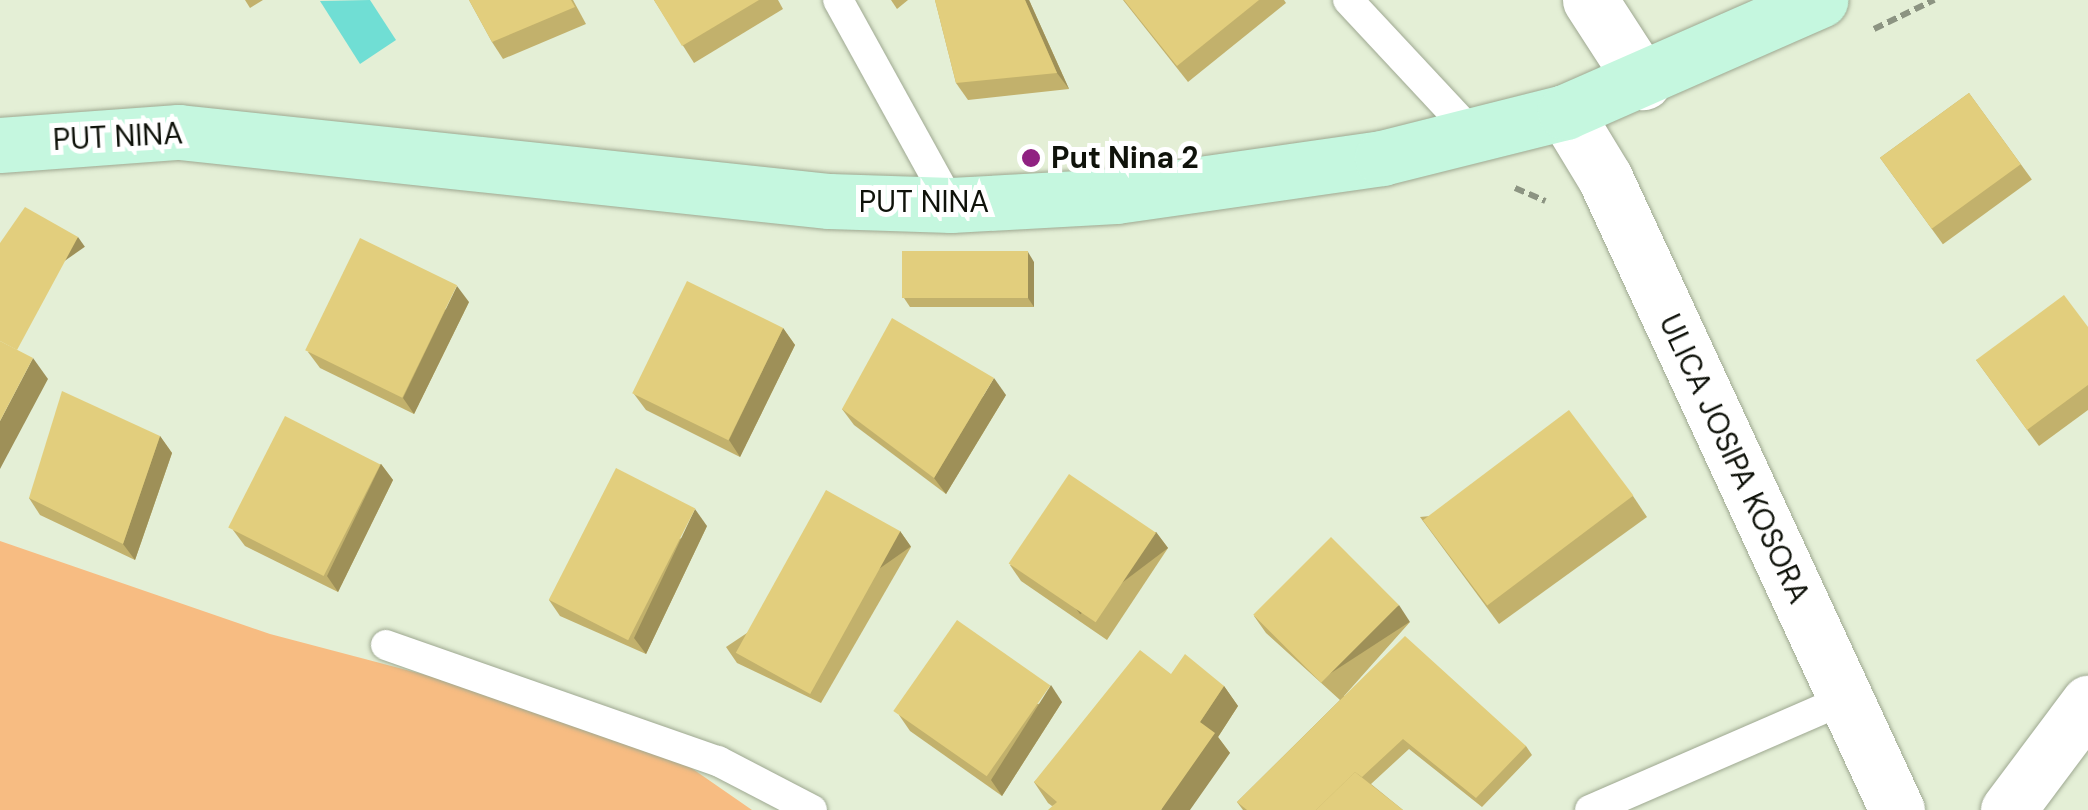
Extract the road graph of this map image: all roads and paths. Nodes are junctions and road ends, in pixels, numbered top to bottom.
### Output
1 (838, 0) edge
2 (1348, 0) edge
3 (1590, 0) edge
4 (1820, 0) edge
5 (1643, 82) junction
6 (1565, 112) junction
7 (3, 133) edge
8 (1474, 135) junction
9 (952, 205) junction
10 (386, 645) dead end
11 (1845, 698) junction
12 (2088, 703) edge
13 (812, 810) edge
14 (1590, 810) edge
15 (1897, 810) edge
16 (2008, 810) edge

1 - 9 lane
2 - 8 lane
3 - 5 street
4 - 5 main road, PUT NINA
5 - 6 main road, PUT NINA
6 - 8 main road, PUT NINA
6 - 11 street, ULICA JOSIPA KOSORA
7 - 9 main road, PUT NINA
8 - 9 main road, PUT NINA
10 - 13 lane
11 - 14 lane
11 - 15 street, ULICA JOSIPA KOSORA
12 - 16 street

